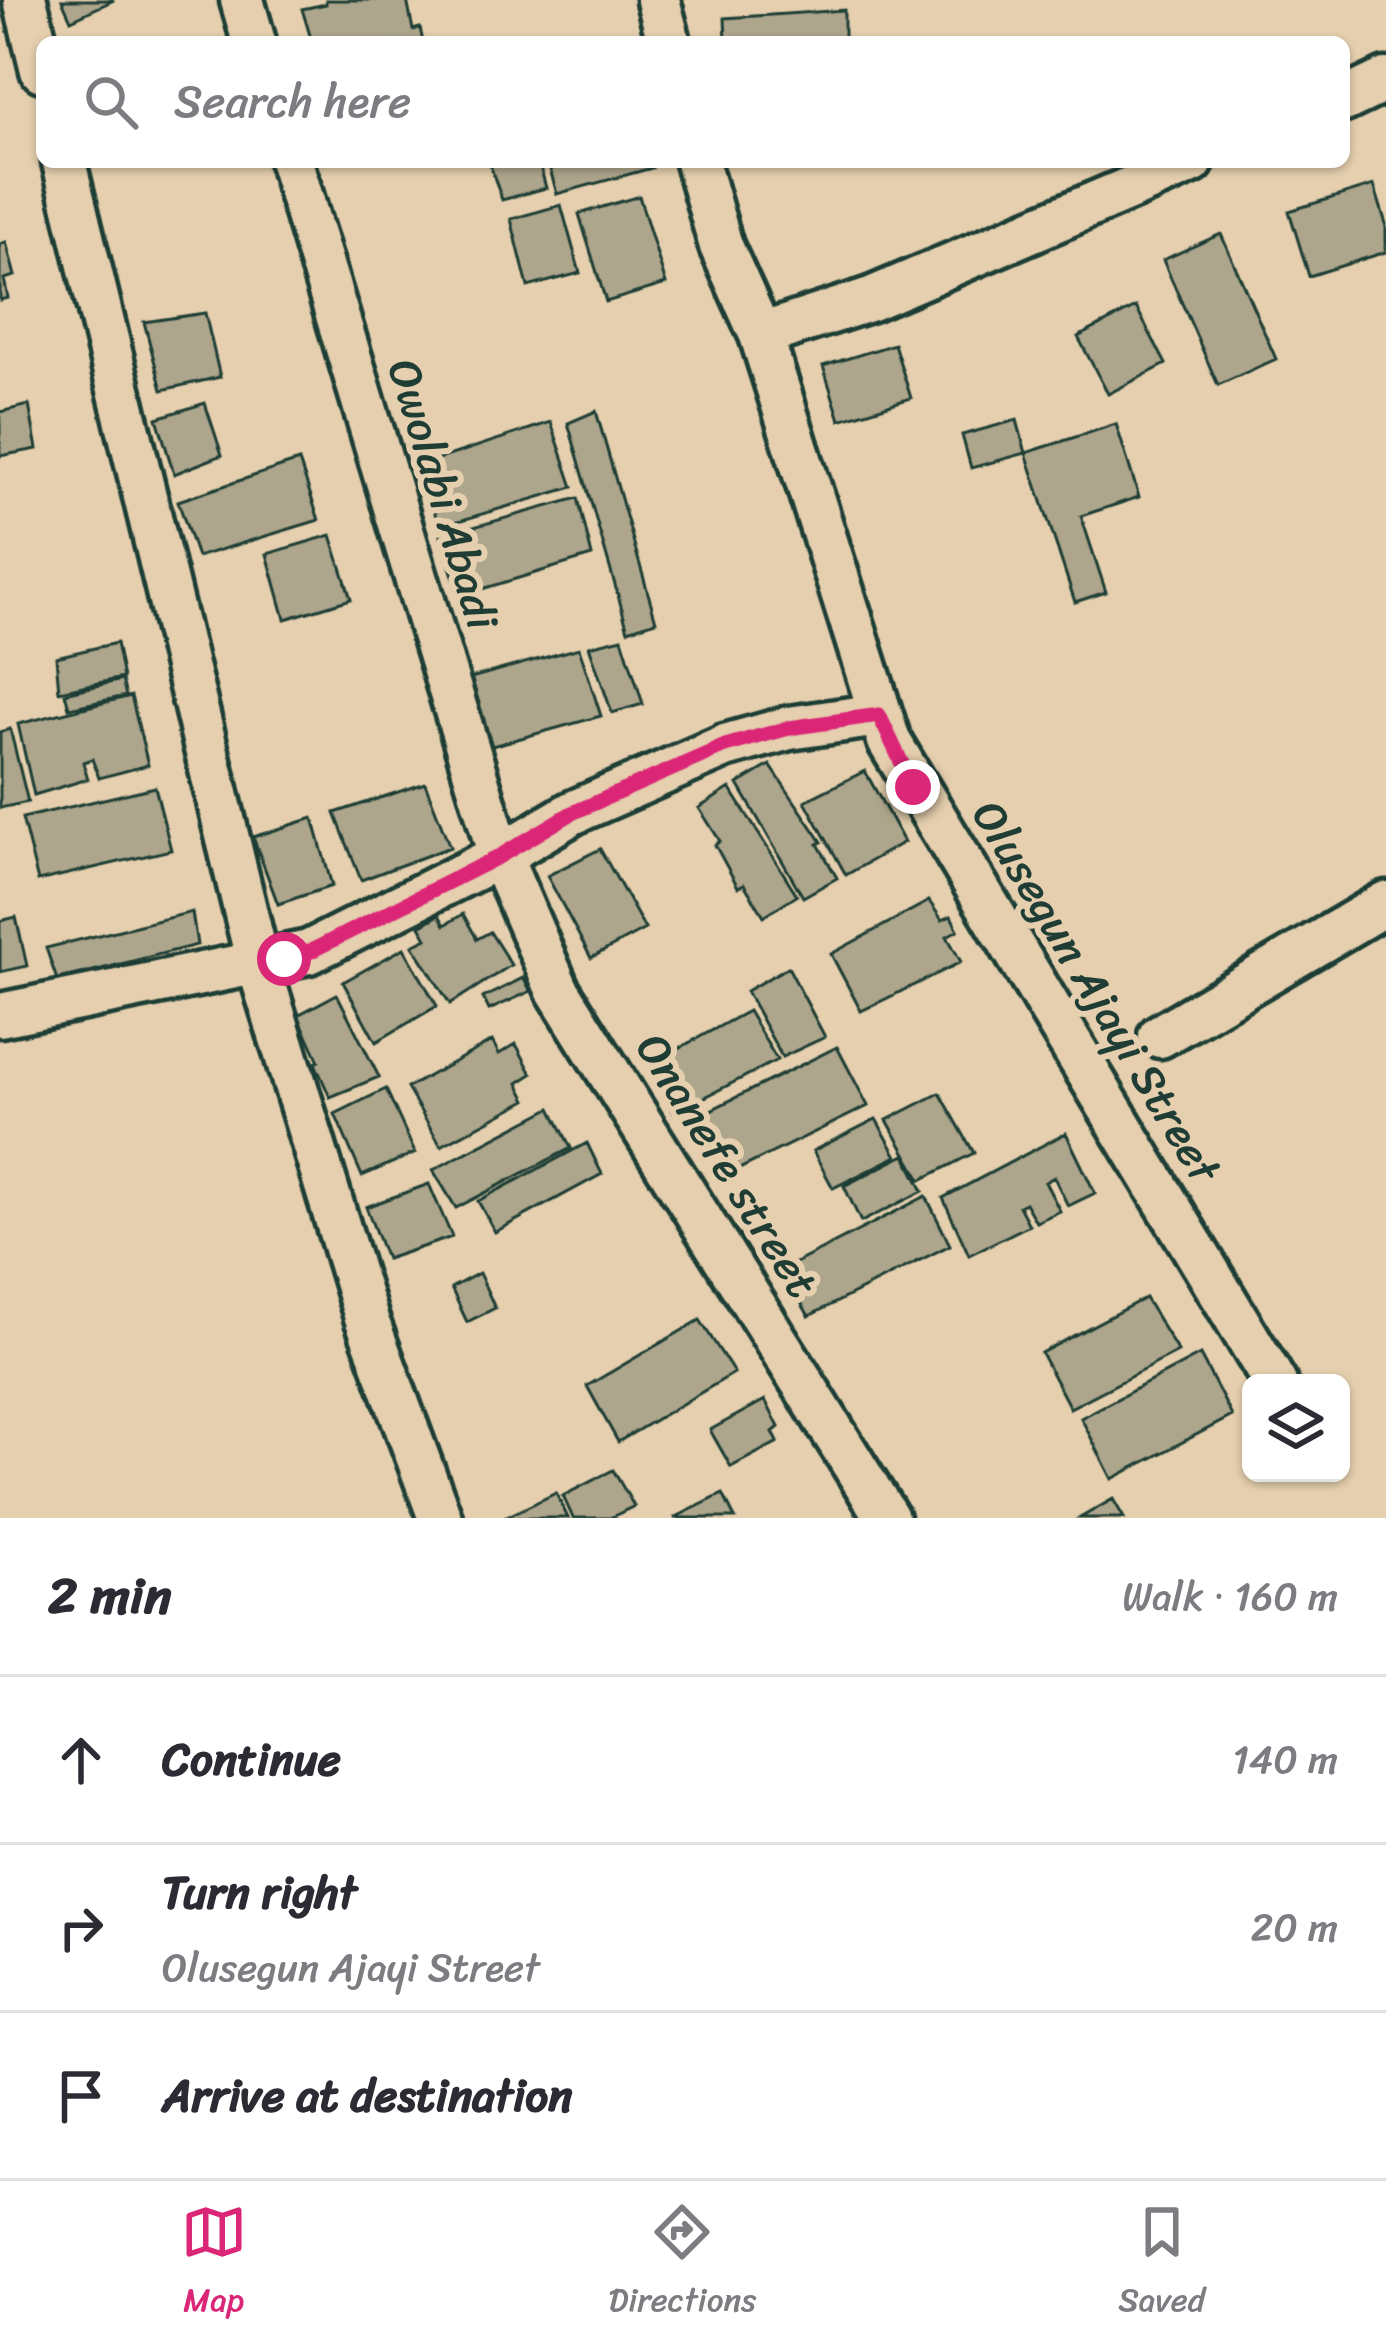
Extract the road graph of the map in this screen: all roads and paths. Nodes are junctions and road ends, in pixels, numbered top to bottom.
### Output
1 (25, 0) edge
2 (242, 0) edge
3 (658, 0) edge
4 (252, 36) edge
5 (667, 36) edge
6 (36, 45) edge
7 (1386, 80) edge
8 (1350, 97) edge
9 (65, 168) edge
10 (292, 168) edge
11 (699, 168) edge
12 (1178, 168) edge
13 (761, 335) junction
14 (879, 715) junction
15 (500, 856) junction
16 (1386, 903) edge
17 (258, 963) junction
18 (0, 1015) edge
19 (1160, 1036) dead end
20 (1270, 1374) edge
21 (440, 1518) edge
22 (887, 1518) edge

1 - 6 street
2 - 4 street
3 - 5 street
7 - 8 street
9 - 17 street
10 - 15 street, Owolabi Abadi
11 - 13 street, Olusegun Ajayi Street
12 - 13 street
13 - 14 street, Olusegun Ajayi Street
14 - 15 street
14 - 20 street, Olusegun Ajayi Street
15 - 17 street
15 - 22 street, Onanefe street
16 - 19 street
17 - 18 street
17 - 21 street

